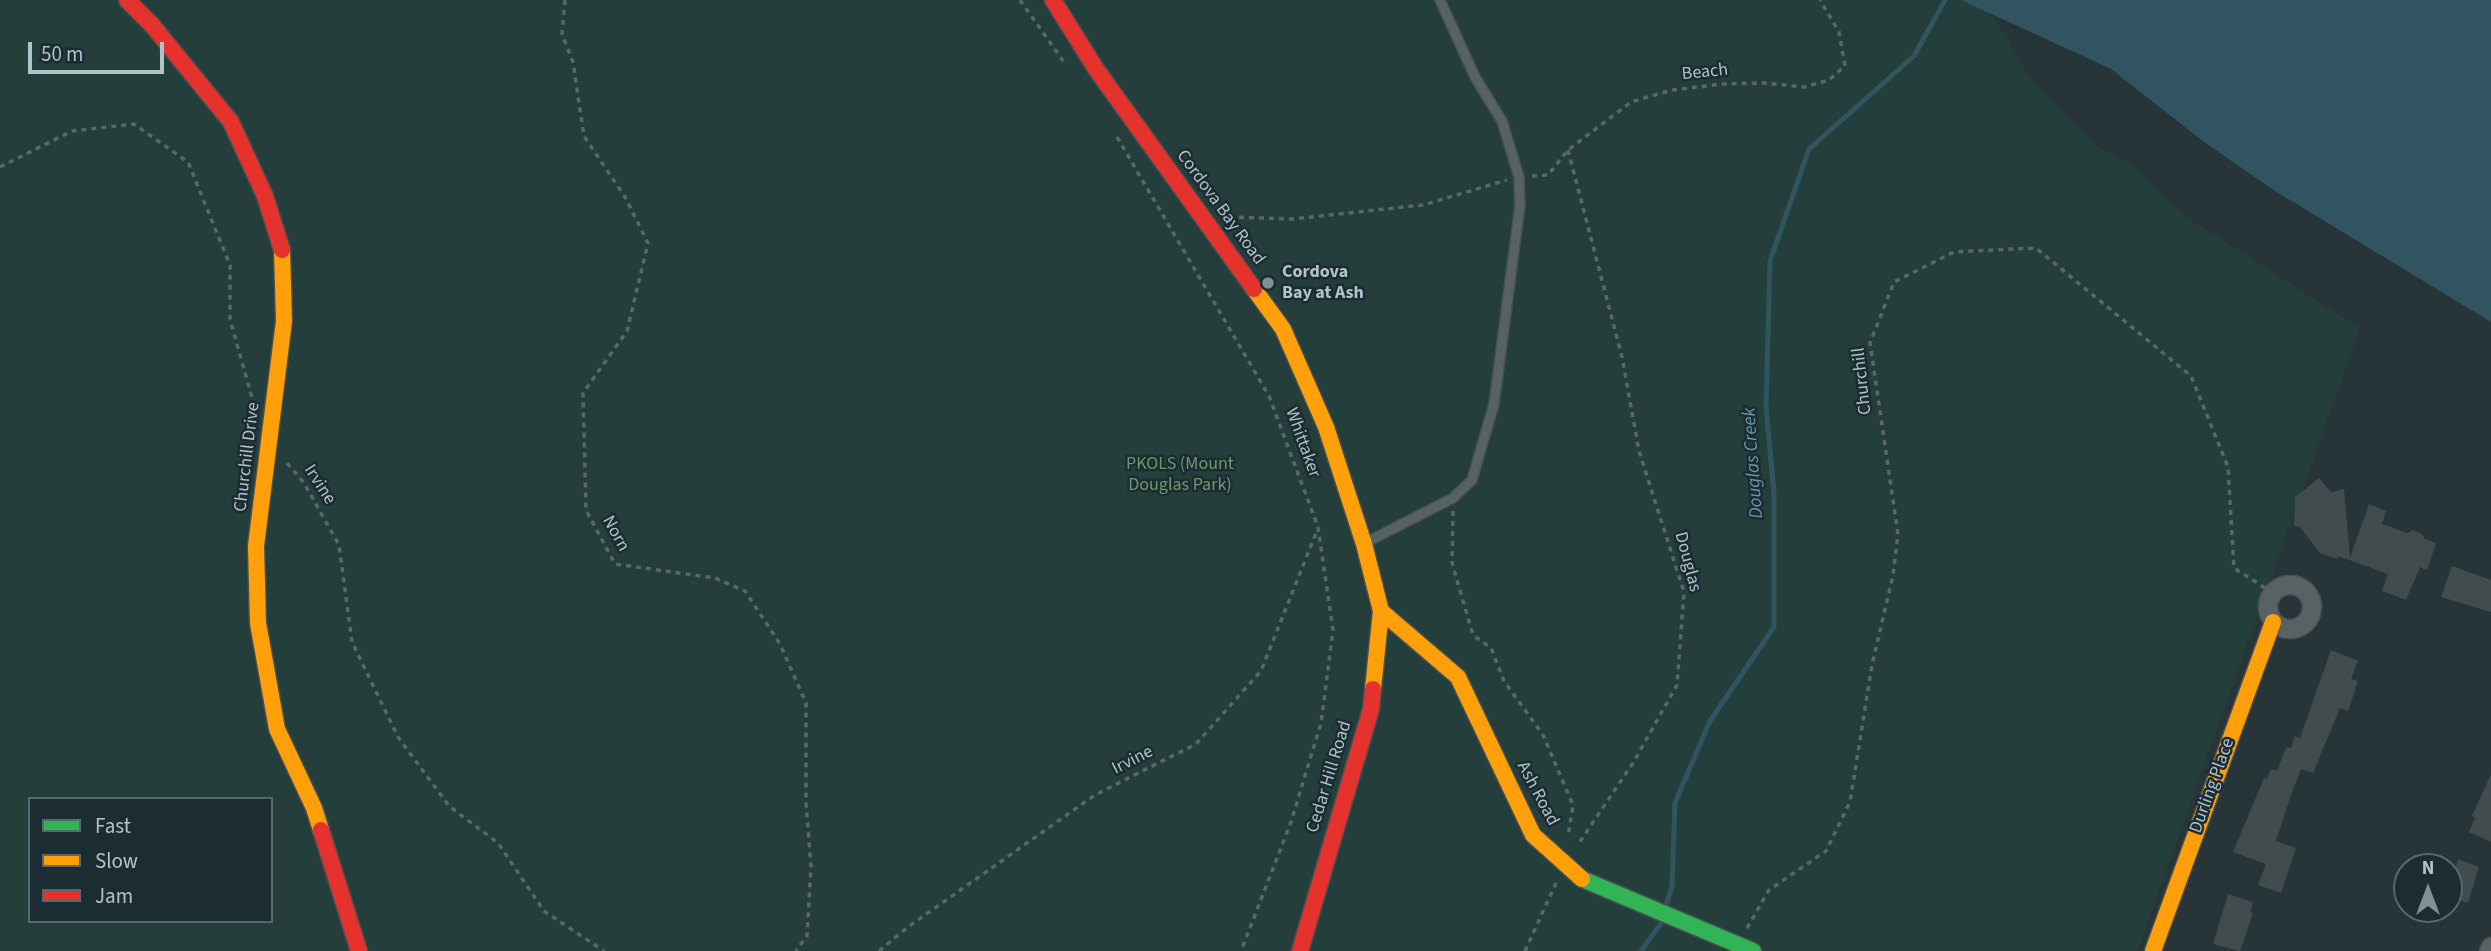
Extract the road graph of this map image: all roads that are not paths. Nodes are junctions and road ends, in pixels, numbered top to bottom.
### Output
1 (127, 0) edge
2 (1053, 0) edge
3 (1440, 0) edge
4 (1364, 544) junction
5 (1381, 611) junction
6 (2273, 622) junction
7 (359, 951) edge
8 (1300, 951) edge
9 (1753, 951) edge
10 (2153, 951) edge

1 - 7 main road, Churchill Drive
2 - 4 main road, Cordova Bay Road
3 - 4 lane
4 - 5 main road, Cordova Bay Road
5 - 8 main road, Cedar Hill Road
5 - 9 main road, Ash Road
6 - 6 street, Durling Place
6 - 10 main road, Durling Place

